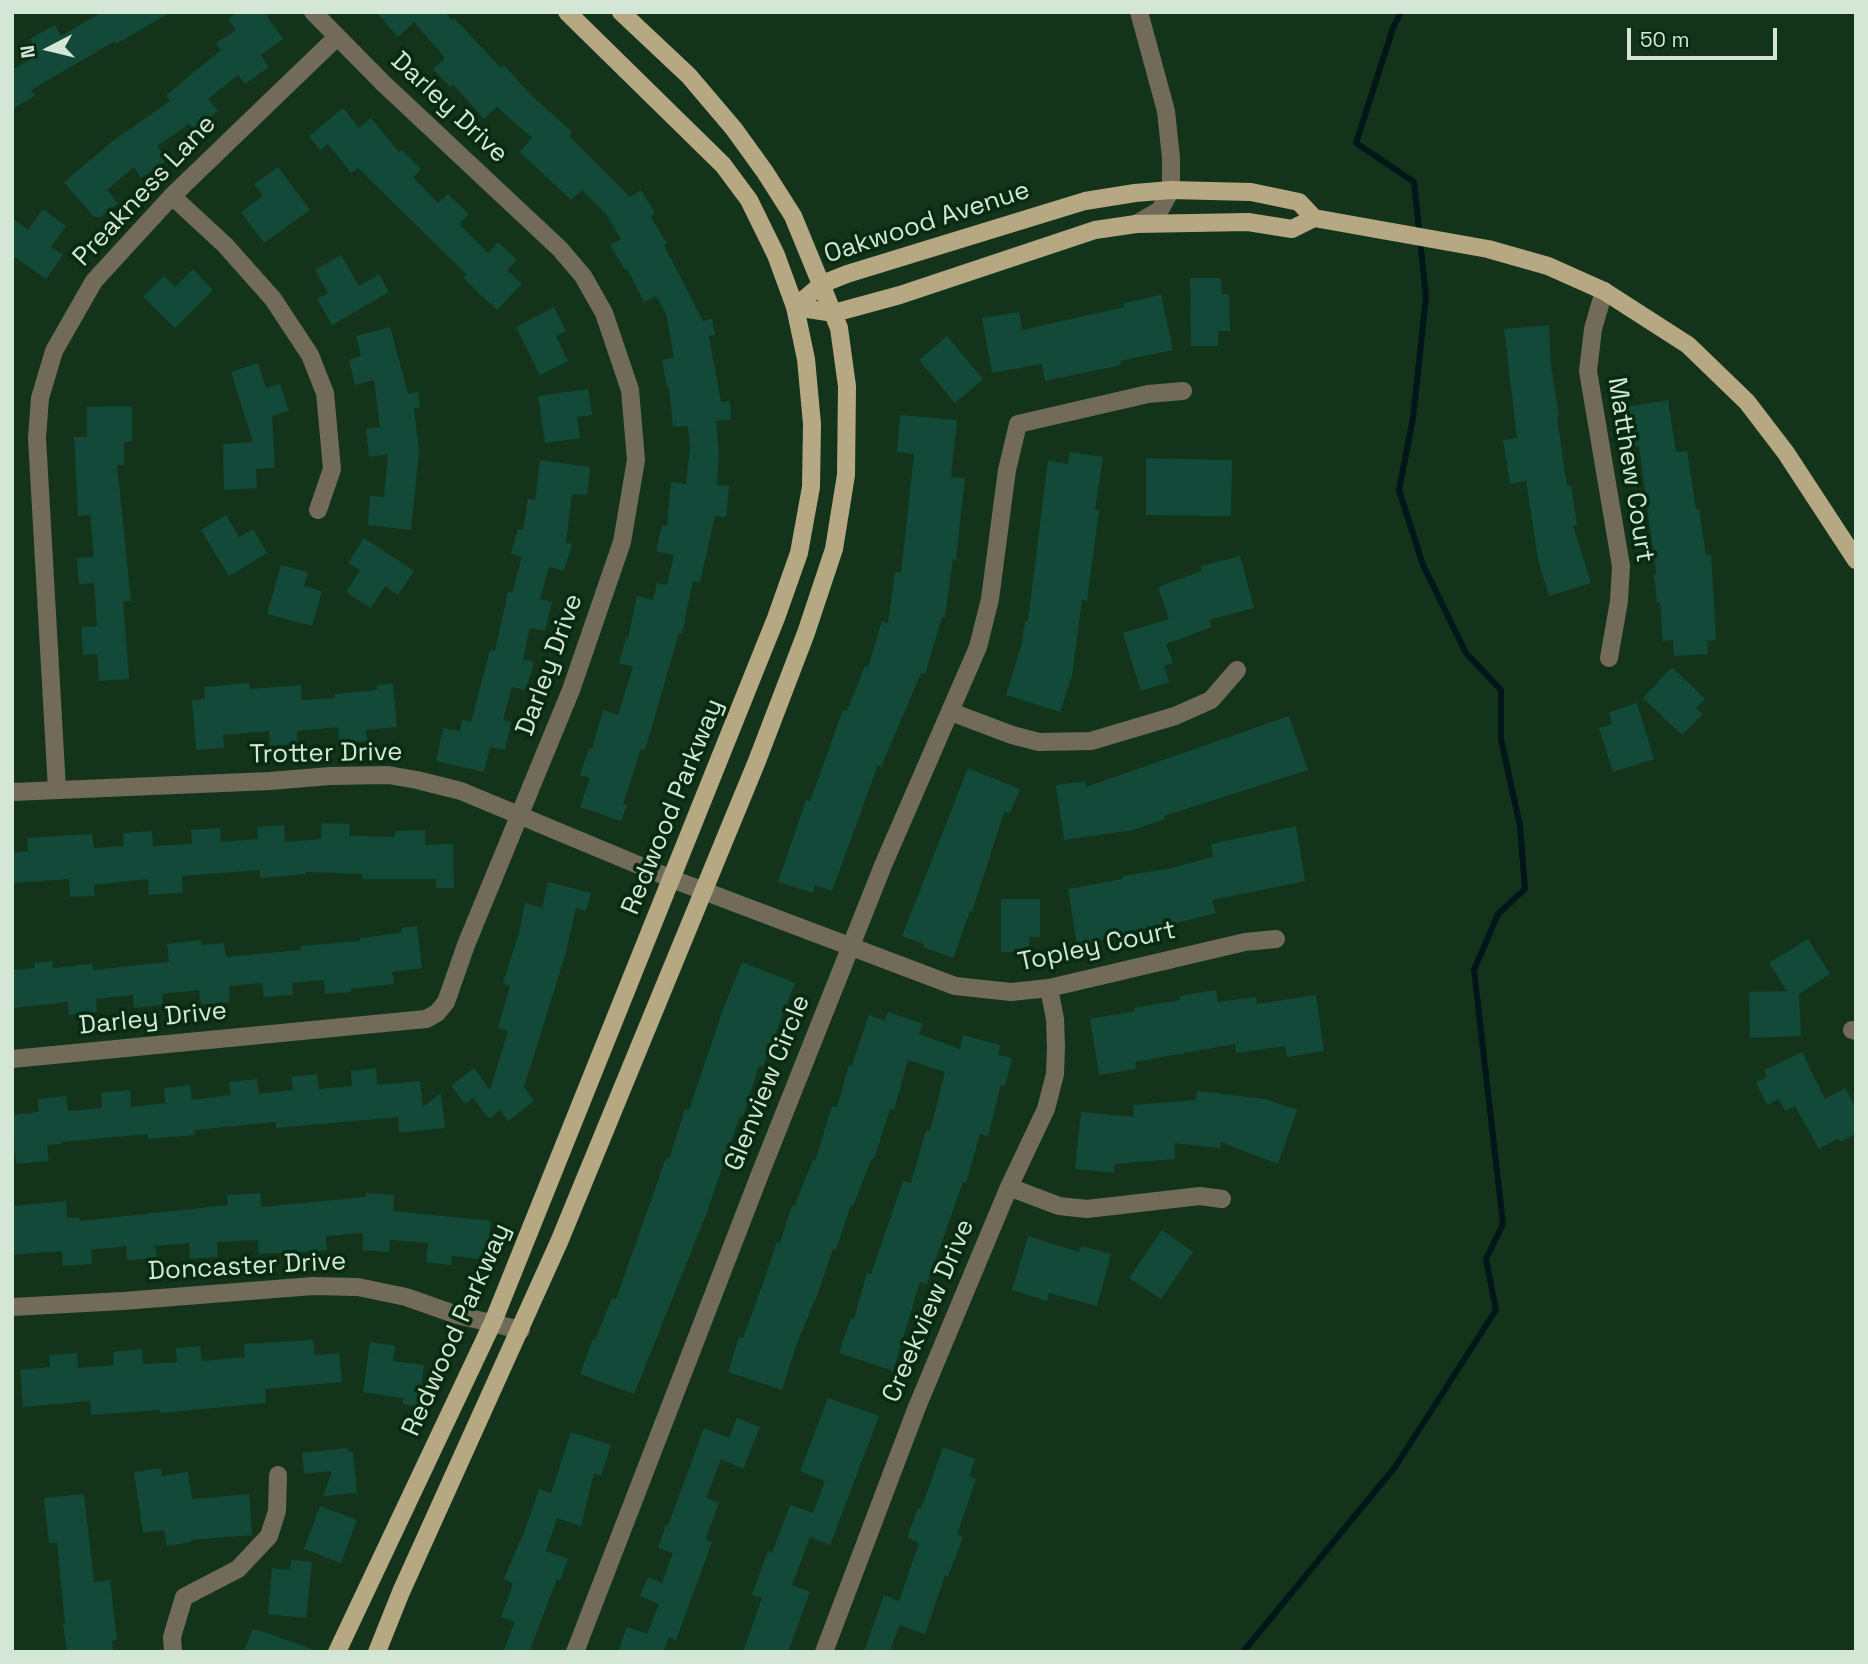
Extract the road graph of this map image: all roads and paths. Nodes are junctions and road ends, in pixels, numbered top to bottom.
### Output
1 (313, 12) edge
2 (567, 12) edge
3 (621, 12) edge
4 (1139, 12) edge
5 (337, 37) junction
6 (1171, 190) junction
7 (172, 196) junction
8 (1314, 218) junction
9 (1136, 224) junction
10 (822, 284) junction
11 (1604, 290) junction
12 (795, 307) junction
13 (834, 313) junction
14 (1182, 391) dead end
15 (317, 510) dead end
16 (1856, 560) edge
17 (1609, 658) dead end
18 (1237, 670) dead end
19 (951, 712) junction
20 (57, 789) junction
21 (12, 792) edge
22 (519, 816) junction
23 (672, 879) junction
24 (704, 890) junction
25 (1276, 939) dead end
26 (851, 947) junction
27 (1049, 988) junction
28 (12, 1059) edge
29 (1009, 1187) junction
30 (1222, 1199) dead end
31 (12, 1307) edge
32 (492, 1322) junction
33 (521, 1330) junction
34 (278, 1475) dead end
35 (173, 1652) edge
36 (337, 1652) edge
37 (377, 1652) edge
38 (575, 1652) edge
39 (824, 1652) edge

1 - 5 street, Darley Drive
2 - 12 main road, Redwood Parkway
3 - 10 main road
4 - 6 street
5 - 7 street, Preakness Lane
5 - 22 street, Darley Drive
6 - 8 main road, Oakwood Avenue
6 - 9 street
6 - 10 main road, Oakwood Avenue
7 - 15 street
7 - 20 street, Preakness Lane
8 - 9 main road, Oakwood Avenue
8 - 11 main road, Oakwood Avenue
9 - 13 main road, Oakwood Avenue
10 - 12 main road, Oakwood Avenue
10 - 13 main road
11 - 16 main road, Oakwood Avenue
11 - 17 street, Matthew Court
12 - 13 main road, Oakwood Avenue
12 - 23 main road, Redwood Parkway
13 - 24 main road
14 - 19 street, Glenview Circle
18 - 19 street
19 - 26 street, Glenview Circle
20 - 21 street, Trotter Drive
20 - 22 street, Trotter Drive
22 - 23 street, Trotter Drive
22 - 28 street, Darley Drive
23 - 24 street, Trotter Drive
23 - 32 main road, Redwood Parkway
24 - 26 street, Topley Court
24 - 33 main road
25 - 27 street, Topley Court
26 - 27 street, Topley Court
26 - 38 street, Glenview Circle
27 - 29 street, Creekview Drive
29 - 30 street
29 - 39 street, Creekview Drive
31 - 32 street, Doncaster Drive
32 - 33 street, Doncaster Drive
32 - 36 main road, Redwood Parkway
33 - 37 main road
34 - 35 street

